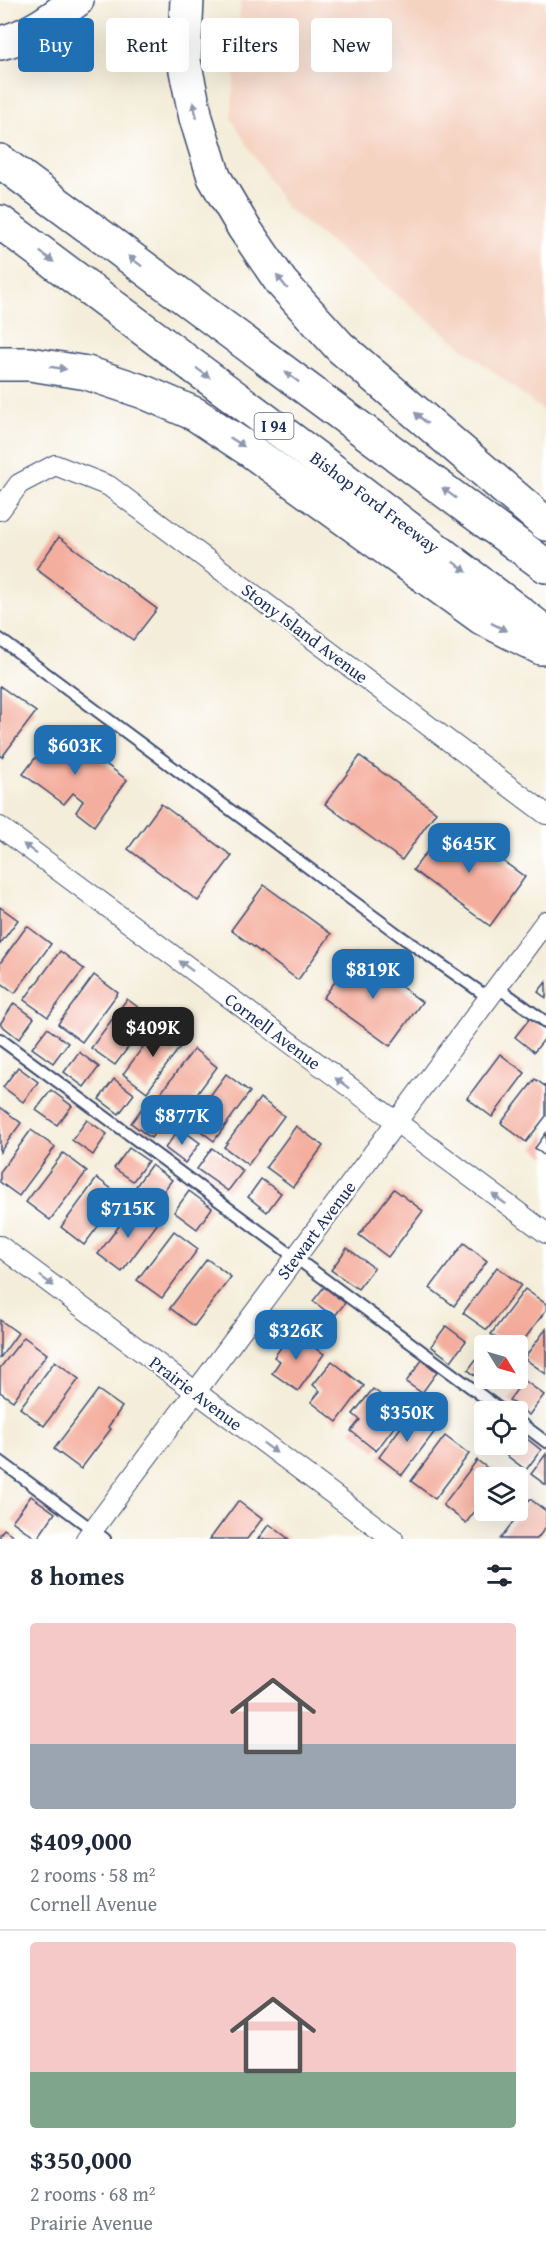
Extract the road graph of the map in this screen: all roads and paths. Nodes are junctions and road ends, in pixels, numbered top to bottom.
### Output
1 (77, 0) edge
2 (187, 0) edge
3 (0, 43) edge
4 (0, 161) edge
5 (0, 222) edge
6 (0, 364) edge
7 (0, 510) edge
8 (546, 524) edge
9 (546, 566) edge
10 (546, 633) edge
11 (0, 639) edge
12 (546, 651) edge
13 (546, 814) edge
14 (0, 827) edge
15 (546, 921) edge
16 (493, 992) junction
17 (546, 1022) edge
18 (0, 1039) edge
19 (396, 1123) junction
20 (546, 1233) edge
21 (0, 1246) edge
22 (296, 1257) junction
23 (195, 1392) junction
24 (489, 1401) edge
25 (528, 1428) edge
26 (546, 1442) edge
27 (0, 1461) edge
28 (94, 1536) edge
29 (393, 1539) edge

1 - 3 highway
8 -> 2 highway
9 -> 4 highway
5 -> 10 highway, Bishop Ford Freeway / I 94
6 -> 12 highway
7 - 13 street, Stony Island Avenue
11 - 16 lane
19 -> 14 street, Cornell Avenue
15 - 16 street, Stewart Avenue
16 - 17 lane
16 - 19 street, Stewart Avenue
18 - 22 lane
20 -> 19 street, Cornell Avenue
19 - 22 street, Stewart Avenue
21 -> 23 street, Prairie Avenue
22 - 23 street, Stewart Avenue
22 - 24 lane
23 - 28 street, Stewart Avenue
23 -> 29 street, Prairie Avenue
25 - 26 lane
27 - 28 lane

